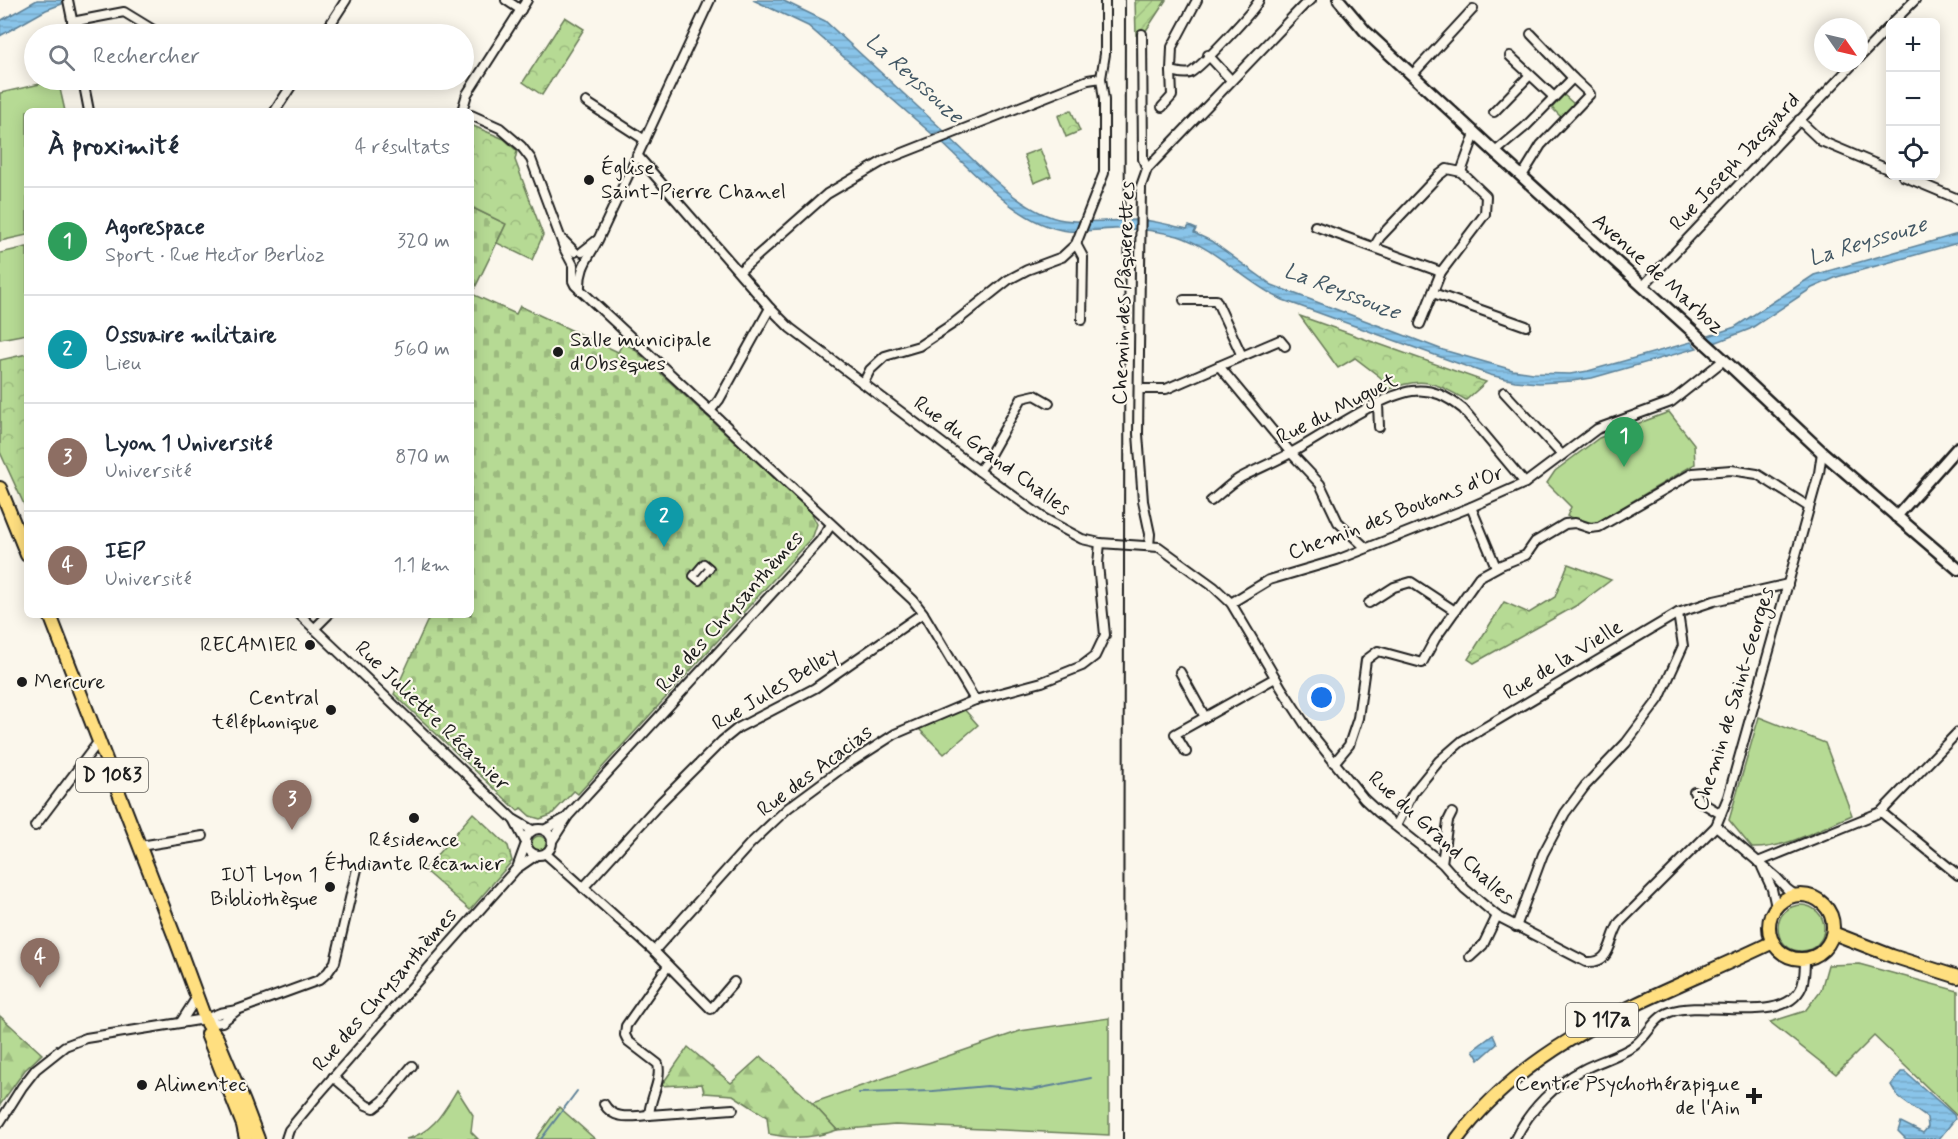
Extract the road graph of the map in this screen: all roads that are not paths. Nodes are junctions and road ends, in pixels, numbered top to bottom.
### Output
1 (68, 0) edge
2 (346, 0) edge
3 (506, 0) edge
4 (527, 0) edge
5 (710, 0) edge
6 (1105, 0) edge
7 (1197, 0) edge
8 (1259, 0) edge
9 (1311, 0) edge
10 (1339, 0) edge
11 (1915, 0) edge
12 (521, 9) junction
13 (1473, 9) dead end
14 (1898, 18) edge
15 (72, 22) joint
16 (144, 24) edge
17 (330, 24) edge
18 (1886, 30) edge
19 (1142, 34) dead end
20 (1531, 34) dead end
21 (1868, 49) edge
22 (1208, 55) junction
23 (1510, 56) dead end
24 (1171, 71) junction
25 (1845, 72) edge
26 (1412, 75) junction
27 (1530, 75) junction
28 (1101, 78) junction
29 (1573, 78) junction
30 (1231, 80) junction
31 (474, 83) edge
32 (85, 90) edge
33 (289, 90) edge
34 (470, 90) edge
35 (1554, 97) junction
36 (586, 102) dead end
37 (88, 108) edge
38 (277, 108) edge
39 (463, 108) edge
40 (1162, 108) dead end
41 (1494, 112) dead end
42 (474, 116) edge
43 (1799, 120) junction
44 (1475, 134) junction
45 (645, 140) junction
46 (1495, 152) junction
47 (638, 155) junction
48 (1886, 168) edge
49 (1147, 170) junction
50 (1461, 172) junction
51 (1522, 176) junction
52 (1913, 180) edge
53 (1958, 199) edge
54 (1315, 226) dead end
55 (1076, 244) junction
56 (1374, 247) junction
57 (578, 259) junction
58 (740, 271) junction
59 (1441, 272) junction
60 (1643, 286) junction
61 (1433, 293) junction
62 (1184, 300) dead end
63 (770, 308) junction
64 (1082, 320) dead end
65 (1420, 324) dead end
66 (1526, 326) dead end
67 (1285, 346) dead end
68 (1242, 356) junction
69 (1724, 360) junction
70 (1219, 366) junction
71 (863, 384) junction
72 (1139, 389) junction
73 (1504, 392) dead end
74 (1049, 403) dead end
75 (1378, 404) junction
76 (710, 411) junction
77 (1379, 427) dead end
78 (1958, 447) edge
79 (1822, 452) junction
80 (1291, 453) junction
81 (1562, 455) junction
82 (979, 471) junction
83 (1525, 483) junction
84 (0, 488) edge
85 (1211, 501) dead end
86 (1471, 507) junction
87 (1809, 507) junction
88 (1896, 517) junction
89 (831, 525) junction
90 (1100, 543) junction
91 (1149, 546) junction
92 (24, 548) edge
93 (1366, 548) junction
94 (1496, 567) junction
95 (1958, 569) edge
96 (1788, 584) junction
97 (1231, 603) junction
98 (1369, 603) dead end
99 (1455, 611) junction
100 (923, 613) junction
101 (1678, 613) junction
102 (51, 618) edge
103 (303, 618) edge
104 (325, 618) edge
105 (314, 629) junction
106 (1180, 672) dead end
107 (1275, 678) junction
108 (975, 700) junction
109 (1205, 717) junction
110 (1958, 732) edge
111 (99, 741) junction
112 (1186, 752) dead end
113 (1334, 763) junction
114 (1694, 792) dead end
115 (1881, 812) junction
116 (1452, 813) dead end
117 (1721, 814) junction
118 (568, 816) junction
119 (513, 819) junction
120 (35, 826) dead end
121 (1396, 826) junction
122 (1716, 826) junction
123 (532, 830) junction
124 (544, 830) junction
125 (202, 836) dead end
126 (552, 841) junction
127 (525, 843) junction
128 (140, 846) junction
129 (546, 854) junction
130 (535, 856) junction
131 (1442, 862) junction
132 (1760, 864) junction
133 (357, 869) dead end
134 (516, 869) junction
135 (1958, 875) edge
136 (583, 888) junction
137 (1795, 895) junction
138 (1776, 907) junction
139 (1497, 916) junction
140 (1516, 927) junction
141 (1833, 933) junction
142 (1773, 942) junction
143 (654, 951) junction
144 (1607, 955) joint
145 (1470, 957) dead end
146 (1805, 959) junction
147 (668, 966) junction
148 (1958, 976) edge
149 (734, 982) dead end
150 (197, 997) junction
151 (206, 1021) junction
152 (181, 1022) junction
153 (412, 1066) dead end
154 (333, 1077) junction
155 (604, 1104) dead end
156 (733, 1109) dead end
157 (649, 1115) junction
158 (0, 1122) edge
159 (246, 1139) edge
160 (258, 1139) edge
161 (286, 1139) edge
162 (1457, 1139) edge
163 (1515, 1139) edge

1 - 15 street
2 - 17 street
3 - 12 street
4 - 12 street
5 - 45 street
6 - 28 street
7 - 24 street
8 - 22 street
9 - 30 street, Chemin des Pâquerettes
10 - 26 main road, Avenue de Marboz
11 - 14 street
12 - 31 street
13 - 26 street
15 - 16 street
18 - 21 street
19 - 49 street
20 - 29 street
22 - 24 street
22 - 30 street
23 - 27 street
24 - 40 street
25 - 43 street, Rue Joseph Jacquard
26 - 44 main road, Avenue de Marboz
27 - 35 street
27 - 41 street
28 - 55 street
28 - 58 street
29 - 35 street
29 - 51 street
30 - 49 street, Chemin des Pâquerettes
32 - 37 street
33 - 38 street
34 - 39 street
35 - 46 street
36 - 45 street
42 - 57 street, Rue des Chrysanthèmes
43 - 48 street
43 - 60 street, Rue Joseph Jacquard
44 - 46 main road, Avenue de Marboz
44 - 50 street
45 - 47 street
46 - 51 main road, Avenue de Marboz
47 - 57 street
47 - 58 street, Rue du Grand Challes
49 - 72 street, Chemin des Pâquerettes
50 - 56 street
50 - 59 street
51 - 60 main road, Avenue de Marboz
52 - 53 street
54 - 56 street
55 - 64 street
55 - 71 street
56 - 59 street
57 - 76 street, Rue des Chrysanthèmes
58 - 63 street, Rue du Grand Challes
59 - 61 street
60 - 69 main road, Avenue de Marboz
61 - 65 street
61 - 66 street
62 - 68 street
63 - 71 street, Rue du Grand Challes
63 - 76 street
67 - 68 street
68 - 70 street
69 - 79 main road, Avenue de Marboz
69 - 81 street, Chemin des Boutons d'Or
70 - 72 street
70 - 80 street
71 - 82 street, Rue du Grand Challes
72 - 91 street, Chemin des Pâquerettes
73 - 81 street
74 - 82 street
75 - 77 street
75 - 80 street, Rue du Muguet
75 - 83 street, Rue du Muguet
76 - 89 street, Rue des Chrysanthèmes
78 - 88 street
79 - 87 street, Chemin de Saint-Georges
79 - 88 main road, Avenue de Marboz
80 - 85 street, Rue du Muguet
80 - 93 street
81 - 83 street, Chemin des Boutons d'Or
82 - 90 street, Rue du Grand Challes
83 - 86 street, Chemin des Boutons d'Or
84 - 92 main road
86 - 93 street, Chemin des Boutons d'Or
86 - 94 street
87 - 94 street
87 - 96 street, Chemin de Saint-Georges
88 - 95 main road, Avenue de Marboz
89 - 100 street
89 - 118 street, Rue des Chrysanthèmes
90 - 91 street, Rue du Grand Challes
90 - 108 street, Rue des Acacias
91 - 97 street, Rue du Grand Challes
93 - 97 street, Chemin des Boutons d'Or
94 - 99 street
96 - 101 street, Rue de la Vielle
96 - 117 street, Chemin de Saint-Georges
97 - 107 street, Rue du Grand Challes
98 - 99 street
99 - 113 street
100 - 108 street
100 - 136 street, Rue Jules Belley
101 - 121 street, Rue de la Vielle
101 - 140 street
102 - 111 main road, D 1083
103 - 105 street, Rue Juliette Récamier
104 - 105 street
105 - 119 street, Rue Juliette Récamier
106 - 109 street
107 - 109 street
107 - 113 street, Rue du Grand Challes
108 - 143 street, Rue des Acacias
109 - 112 street
110 - 115 street
111 - 120 street
111 - 128 main road, D 1083
113 - 121 street, Rue du Grand Challes
114 - 117 street
115 - 132 street
115 - 135 street
116 - 131 street
117 - 122 street, Chemin de Saint-Georges
118 - 124 street, Rue des Chrysanthèmes
118 - 126 street, Rue des Chrysanthèmes
119 - 123 street, Rue Juliette Récamier
119 - 127 street, Rue Juliette Récamier
121 - 131 street, Rue du Grand Challes
122 - 132 street
122 - 144 street, Chemin de Saint-Georges
123 - 124 street
123 - 127 street
124 - 126 street
125 - 128 street
126 - 129 street
127 - 130 street
127 - 134 street, Rue des Chrysanthèmes
128 - 150 main road, D 1083
129 - 130 street
129 - 136 street
130 - 134 street, Rue des Chrysanthèmes
131 - 139 street, Rue du Grand Challes
132 - 137 street
132 - 138 street
133 - 151 street
134 - 154 street, Rue des Chrysanthèmes
136 - 143 street
137 - 138 main road
137 - 141 main road
138 - 142 main road
139 - 140 street, Rue du Grand Challes
139 - 145 street
140 - 144 street, Rue du Grand Challes
141 - 146 main road
141 - 148 main road
142 - 146 main road
142 - 162 main road, D 117a
143 - 147 street
146 - 163 street
147 - 149 street
147 - 157 street
150 - 151 main road, D 1083
150 - 152 street
151 - 152 street
151 - 159 main road, D 1083
151 - 160 main road, D 1083
152 - 158 street
153 - 154 street
154 - 161 street, Rue des Chrysanthèmes
155 - 157 street
156 - 157 street

